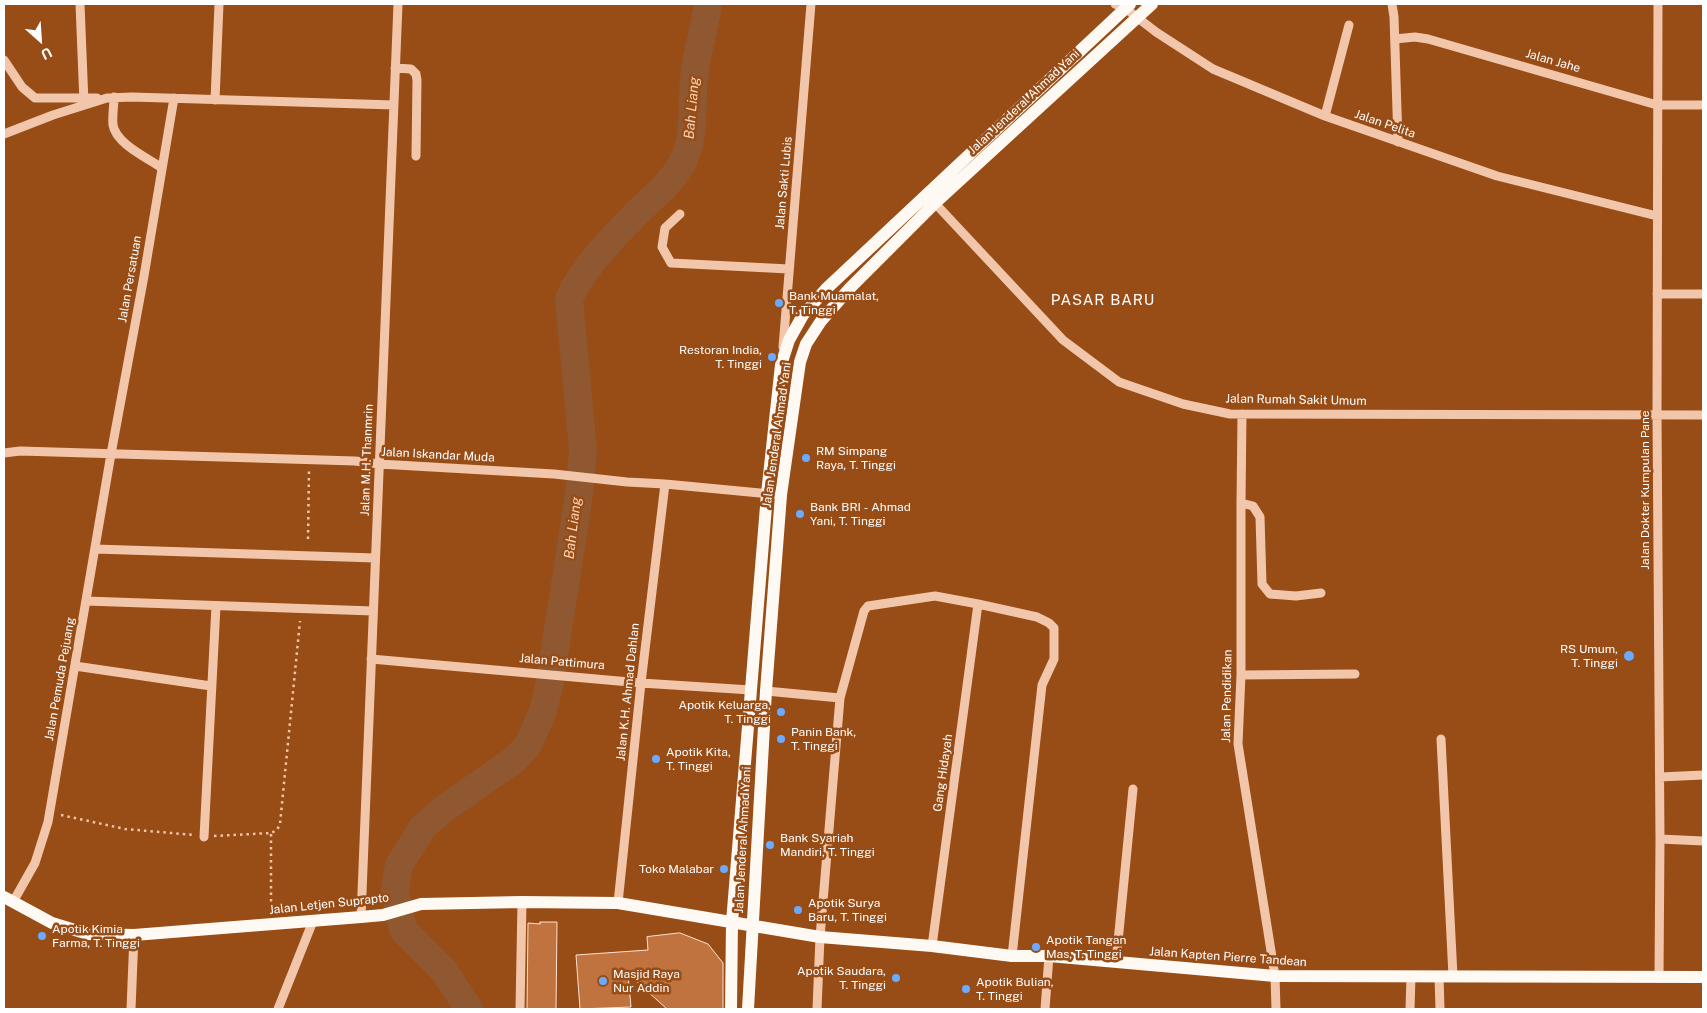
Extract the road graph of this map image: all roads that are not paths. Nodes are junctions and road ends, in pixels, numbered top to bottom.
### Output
1 (80, 4) edge
2 (219, 4) edge
3 (398, 4) edge
4 (811, 4) edge
5 (1152, 4) edge
6 (1392, 4) edge
7 (1658, 4) edge
8 (1124, 5) edge
9 (1136, 18) junction
10 (1349, 25) dead end
11 (1395, 39) junction
12 (4, 60) edge
13 (395, 68) junction
14 (111, 97) junction
15 (215, 100) junction
16 (84, 102) junction
17 (173, 103) junction
18 (394, 105) junction
19 (1658, 105) junction
20 (1703, 105) edge
21 (1325, 116) junction
22 (4, 134) edge
23 (1398, 142) junction
24 (416, 156) dead end
25 (162, 168) junction
26 (931, 199) junction
27 (680, 214) dead end
28 (1657, 216) junction
29 (789, 269) junction
30 (1657, 294) junction
31 (1703, 294) edge
32 (781, 365) junction
33 (1242, 414) junction
34 (1657, 415) junction
35 (1703, 415) edge
36 (4, 452) edge
37 (111, 454) junction
38 (379, 464) junction
39 (665, 484) junction
40 (767, 494) junction
41 (781, 495) junction
42 (1240, 503) junction
43 (95, 549) junction
44 (375, 558) junction
45 (1321, 592) dead end
46 (86, 601) junction
47 (978, 604) junction
48 (216, 606) junction
49 (373, 611) junction
50 (371, 659) junction
51 (75, 666) junction
52 (1355, 674) dead end
53 (1241, 675) junction
54 (641, 682) junction
55 (211, 686) junction
56 (751, 690) junction
57 (766, 692) junction
58 (840, 698) junction
59 (1441, 739) dead end
60 (1703, 775) edge
61 (1660, 777) junction
62 (1133, 789) dead end
63 (204, 836) road end
64 (1660, 839) junction
65 (1703, 841) edge
66 (9, 900) edge
67 (522, 902) junction
68 (618, 903) junction
69 (361, 917) junction
70 (313, 920) junction
71 (732, 922) junction
72 (752, 926) junction
73 (134, 935) junction
74 (820, 937) junction
75 (932, 946) junction
76 (1012, 956) junction
77 (1049, 956) junction
78 (1116, 962) junction
79 (1275, 976) junction
80 (1411, 976) junction
81 (1438, 976) junction
82 (1453, 976) junction
83 (1658, 977) junction
84 (1703, 977) edge
85 (131, 1009) edge
86 (278, 1009) edge
87 (520, 1009) edge
88 (731, 1009) edge
89 (748, 1009) edge
90 (818, 1009) edge
91 (1045, 1009) edge
92 (1276, 1009) edge
93 (1410, 1009) edge
94 (1440, 1009) edge

1 - 16 street
2 - 15 street
3 - 13 street, Jalan M.H. Thanmrin
4 - 29 street, Jalan Sakti Lubis
5 - 9 main road, Jalan Jenderal Ahmad Yani
6 - 11 street
7 - 19 street, Jalan Dokter Kumpulan Pane
8 - 9 street, Jalan Pelita
8 - 26 main road, Jalan Jenderal Ahmad Yani
9 - 21 street, Jalan Pelita
9 - 26 main road, Jalan Jenderal Ahmad Yani
10 - 21 street
11 - 19 street, Jalan Jahe
11 - 23 street
12 - 16 street
13 - 18 street, Jalan M.H. Thanmrin
13 - 24 street
14 - 16 street
14 - 17 street
14 - 25 street
15 - 17 street
15 - 18 street
16 - 22 street
17 - 25 street, Jalan Persatuan
18 - 38 street, Jalan M.H. Thanmrin
19 - 20 street, Jalan Jahe
19 - 28 street, Jalan Dokter Kumpulan Pane
21 - 23 street, Jalan Pelita
23 - 28 street, Jalan Pelita
25 - 37 street, Jalan Persatuan
26 - 32 main road, Jalan Jenderal Ahmad Yani
26 - 33 street, Jalan Rumah Sakit Umum
26 - 41 main road, Jalan Jenderal Ahmad Yani
27 - 29 street
28 - 30 street, Jalan Dokter Kumpulan Pane
29 - 32 street, Jalan Sakti Lubis
30 - 31 street
30 - 34 street, Jalan Dokter Kumpulan Pane
32 - 40 main road, Jalan Jenderal Ahmad Yani
33 - 34 street, Jalan Rumah Sakit Umum
33 - 42 street, Jalan Pendidikan
34 - 35 street, Jalan Rumah Sakit Umum
34 - 61 street, Jalan Dokter Kumpulan Pane
36 - 37 street, Jalan Iskandar Muda
37 - 38 street, Jalan Iskandar Muda
37 - 43 street, Jalan Pemuda Pejuang
38 - 39 street, Jalan Iskandar Muda
38 - 44 street, Jalan M.H. Thanmrin
39 - 40 street, Jalan Iskandar Muda
39 - 54 street, Jalan K.H. Ahmad Dahlan
40 - 41 street, Jalan Iskandar Muda
40 - 56 main road, Jalan Jenderal Ahmad Yani
41 - 57 main road, Jalan Jenderal Ahmad Yani
42 - 45 street
42 - 53 street, Jalan Pendidikan
43 - 44 street
43 - 46 street, Jalan Pemuda Pejuang
44 - 49 street, Jalan M.H. Thanmrin
46 - 48 street
46 - 51 street, Jalan Pemuda Pejuang
47 - 58 street
47 - 75 street, Gang Hidayah
47 - 76 street
48 - 49 street
48 - 55 street
49 - 50 street, Jalan M.H. Thanmrin
50 - 54 street, Jalan Pattimura
50 - 69 street, Jalan M.H. Thanmrin
51 - 55 street
51 - 66 street, Jalan Pemuda Pejuang
52 - 53 street
53 - 79 street, Jalan Pendidikan
54 - 56 street, Jalan Pattimura
54 - 68 street, Jalan K.H. Ahmad Dahlan
55 - 63 street
56 - 71 main road, Jalan Jenderal Ahmad Yani
57 - 58 street
57 - 72 main road, Jalan Jenderal Ahmad Yani
58 - 74 street
59 - 82 street
60 - 61 street
61 - 64 street, Jalan Dokter Kumpulan Pane
62 - 78 street
64 - 65 street
64 - 83 street, Jalan Dokter Kumpulan Pane
66 - 73 main road, Jalan Letjen Suprapto
67 - 68 main road, Jalan Letjen Suprapto
67 - 69 main road, Jalan Letjen Suprapto
67 - 87 street
68 - 71 main road, Jalan Letjen Suprapto
69 - 70 main road, Jalan Letjen Suprapto
70 - 73 main road, Jalan Letjen Suprapto
70 - 86 street
71 - 72 main road, Jalan Letjen Suprapto
71 - 88 main road, Jalan Jenderal Ahmad Yani
72 - 74 main road, Jalan Kapten Pierre Tandean
72 - 89 main road, Jalan Jenderal Ahmad Yani
73 - 85 street
74 - 75 main road, Jalan Kapten Pierre Tandean
74 - 90 street
75 - 76 main road, Jalan Kapten Pierre Tandean
76 - 77 main road, Jalan Kapten Pierre Tandean
77 - 78 main road, Jalan Kapten Pierre Tandean
77 - 91 street
78 - 79 main road, Jalan Kapten Pierre Tandean
79 - 80 main road, Jalan Kapten Pierre Tandean
79 - 92 street, Jalan Pendidikan
80 - 81 main road, Jalan Kapten Pierre Tandean
80 - 93 street
81 - 82 main road, Jalan Kapten Pierre Tandean
81 - 94 street
82 - 83 main road, Jalan Kapten Pierre Tandean
83 - 84 main road, Jalan Kapten Pierre Tandean

